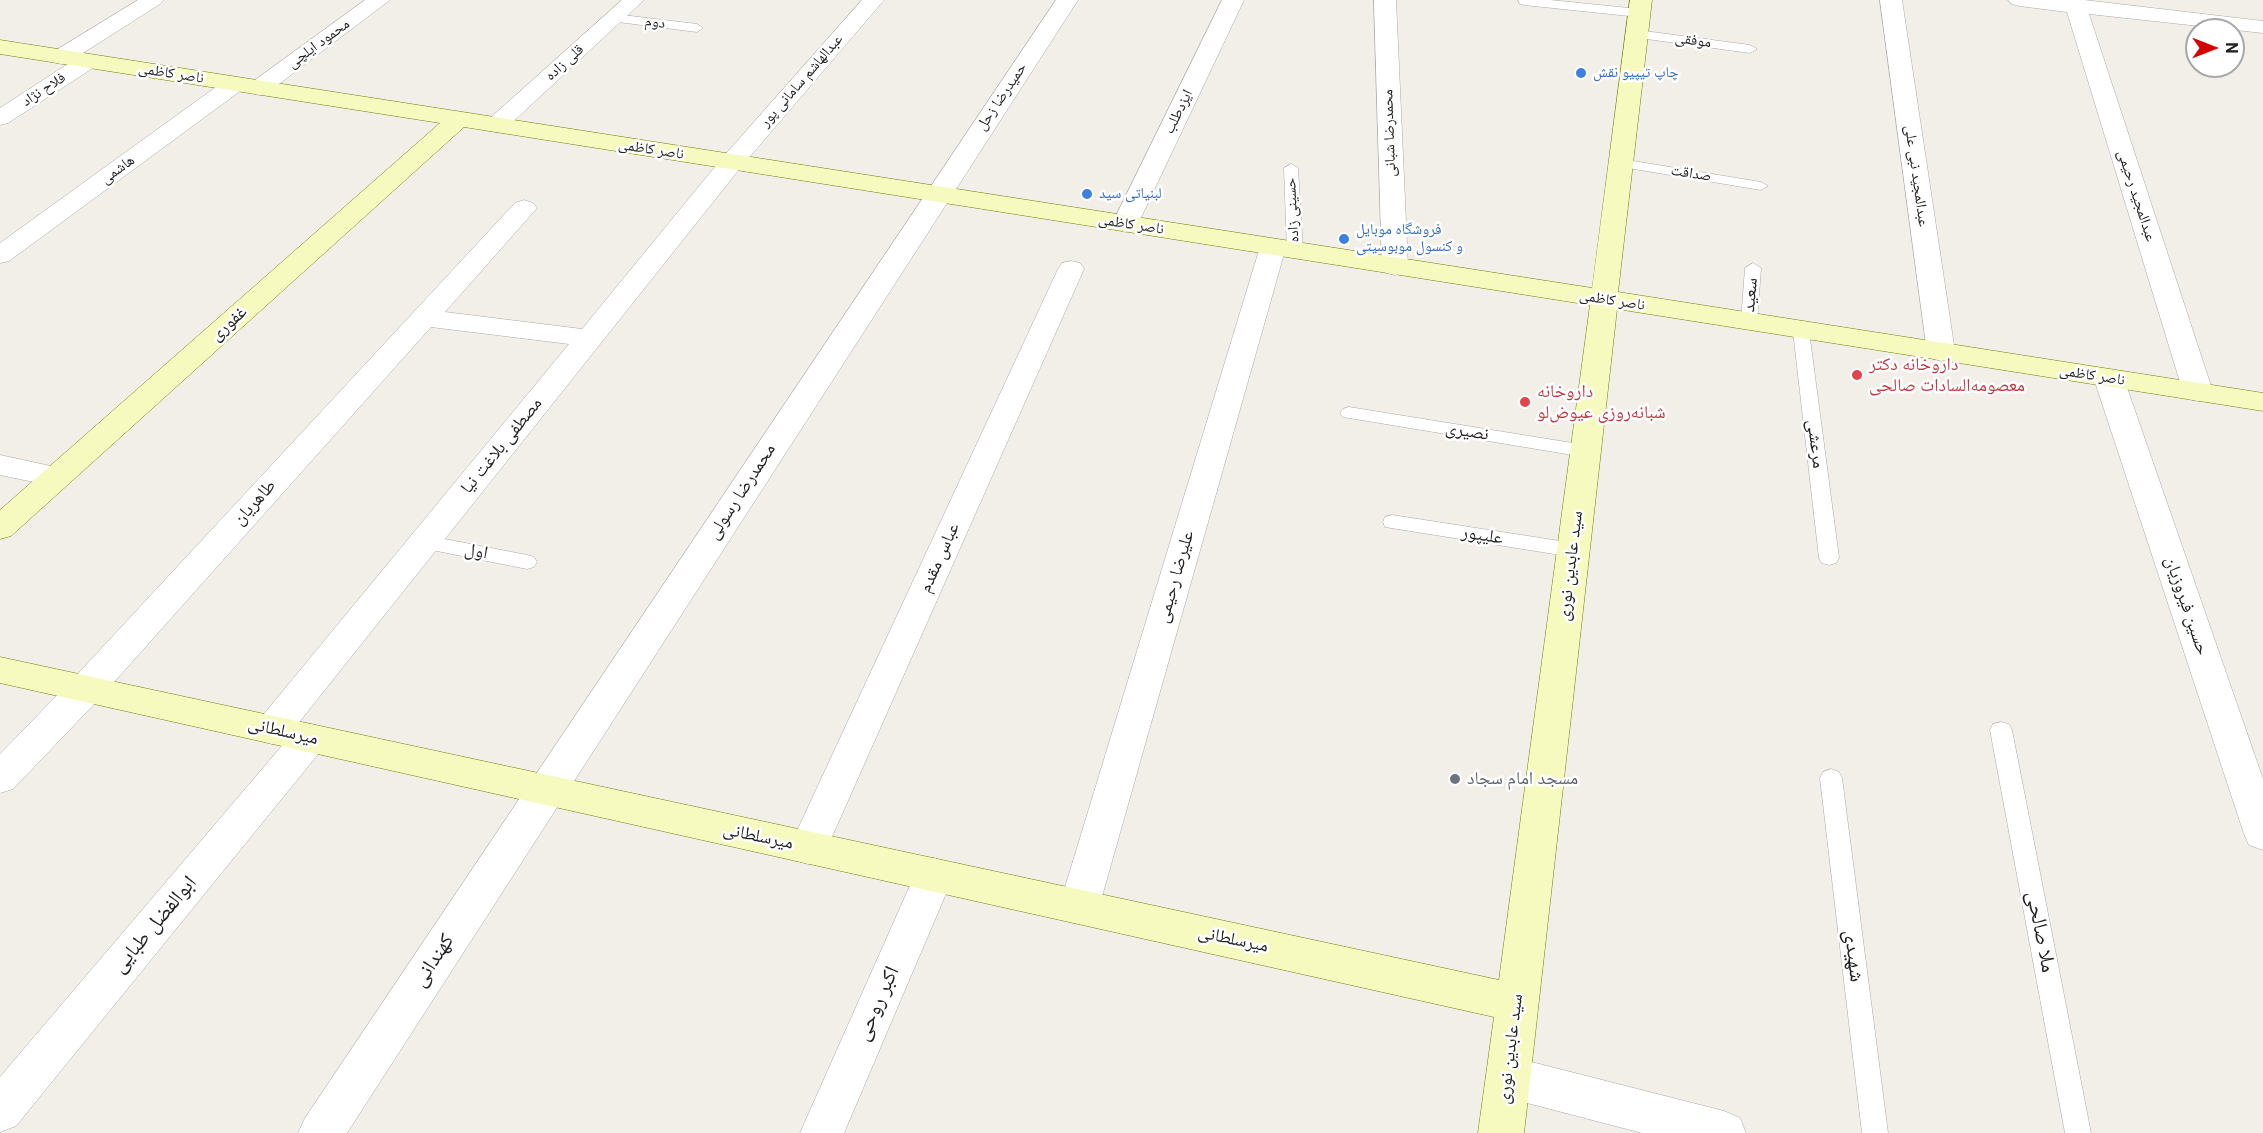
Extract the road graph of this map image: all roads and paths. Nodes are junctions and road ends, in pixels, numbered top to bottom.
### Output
1 (153, 0) edge
2 (379, 0) edge
3 (634, 0) edge
4 (873, 0) edge
5 (1067, 0) edge
6 (1233, 0) edge
7 (1386, 0) edge
8 (1891, 0) edge
9 (2019, 0) edge
10 (1524, 1) edge
11 (2075, 3) edge
12 (1639, 16) edge
13 (614, 18) junction
14 (2260, 20) edge
15 (697, 28) dead end
16 (0, 47) edge
17 (1750, 49) dead end
18 (61, 57) junction
19 (88, 61) junction
20 (247, 86) junction
21 (0, 118) edge
22 (459, 119) junction
23 (496, 125) junction
24 (732, 162) junction
25 (1620, 163) junction
26 (1291, 168) dead end
27 (1761, 186) dead end
28 (938, 195) junction
29 (524, 208) dead end
30 (1125, 224) junction
31 (1284, 249) junction
32 (0, 255) edge
33 (1395, 267) junction
34 (1753, 268) dead end
35 (1071, 269) dead end
36 (1604, 299) junction
37 (424, 318) junction
38 (1749, 322) junction
39 (1801, 331) junction
40 (589, 338) junction
41 (1941, 352) junction
42 (2109, 379) junction
43 (2198, 392) junction
44 (2263, 402) edge
45 (1349, 413) dead end
46 (1585, 451) junction
47 (0, 465) edge
48 (58, 477) junction
49 (1392, 522) dead end
50 (0, 528) edge
51 (424, 542) junction
52 (1573, 550) junction
53 (1829, 558) dead end
54 (527, 562) dead end
55 (0, 670) edge
56 (86, 689) junction
57 (272, 730) junction
58 (2001, 730) dead end
59 (310, 738) junction
60 (0, 778) edge
61 (1831, 778) dead end
62 (547, 790) junction
63 (2263, 834) edge
64 (808, 848) junction
65 (934, 875) junction
66 (1079, 906) junction
67 (1516, 1003) junction
68 (1508, 1077) junction
69 (0, 1111) edge
70 (321, 1133) edge
71 (822, 1133) edge
72 (1501, 1133) edge
73 (1724, 1133) edge
74 (1875, 1133) edge
75 (2078, 1133) edge

1 - 18 street
2 - 20 street, محمود ایلچی
3 - 13 street, قلی زاده
4 - 24 street, عبدالهاشم سامانی پور
5 - 28 street, حمیدرضا زحل
6 - 30 street, ایزدطلب
7 - 33 street, محمدرضا شبانی
8 - 41 street, عبدالمجید نبی علی
9 - 11 street
10 - 12 lane, موفقی
11 - 14 street
11 - 43 street, عبدالمجید رحیمی
12 - 17 lane, موفقی
12 - 25 main road, سید عابدین نوری
13 - 15 lane, دوم
13 - 23 street, قلی زاده
16 - 18 main road, ناصر کاظمی
18 - 19 main road, ناصر کاظمی
19 - 20 main road, ناصر کاظمی
19 - 21 street, فلاح نژاد
20 - 22 main road, ناصر کاظمی
20 - 32 street, هاشمی
22 - 23 main road, ناصر کاظمی
22 - 48 main road, غفوری
23 - 24 main road, ناصر کاظمی
24 - 28 main road, ناصر کاظمی
24 - 40 street, مصطفی بلاغت نیا
25 - 27 lane, صداقت
25 - 36 main road, سید عابدین نوری
26 - 31 lane, حسینی زاده
28 - 30 main road, ناصر کاظمی
28 - 62 street, محمدرضا رسولی
29 - 37 street, طاهریان
30 - 31 main road, ناصر کاظمی
31 - 33 main road, ناصر کاظمی
31 - 66 street, علیرضا رحیمی
33 - 36 main road, ناصر کاظمی
34 - 38 lane, سعید
35 - 64 street, عباس مقدم
36 - 38 main road, ناصر کاظمی
36 - 46 main road, سید عابدین نوری
37 - 40 street
37 - 56 street, طاهریان
38 - 39 main road, ناصر کاظمی
39 - 41 main road, ناصر کاظمی
39 - 53 lane, مرعشی
40 - 51 street, مصطفی بلاغت نیا
41 - 42 main road, ناصر کاظمی
42 - 43 main road, ناصر کاظمی
42 - 63 street, حسین فیروزیان
43 - 44 main road, ناصر کاظمی
45 - 46 lane, نصیری
46 - 52 main road, سید عابدین نوری
47 - 48 street
48 - 50 main road, غفوری
49 - 52 lane, علیپور
51 - 54 lane, اول
51 - 57 street, مصطفی بلاغت نیا
52 - 67 main road, سید عابدین نوری
55 - 56 main road, میرسلطانی
56 - 57 main road, میرسلطانی
56 - 60 street, طاهریان
57 - 59 main road, میرسلطانی
58 - 75 lane, ملا صالحی
59 - 62 main road, میرسلطانی
59 - 69 street, ابوالفضل طبایی
61 - 74 lane, شهیدی
62 - 64 main road, میرسلطانی
62 - 70 street, کهندانی
64 - 65 main road, میرسلطانی
65 - 66 main road, میرسلطانی
65 - 71 street, اکبر روحی
66 - 67 main road, میرسلطانی
67 - 68 main road, سید عابدین نوری
68 - 72 main road, سید عابدین نوری
68 - 73 street

